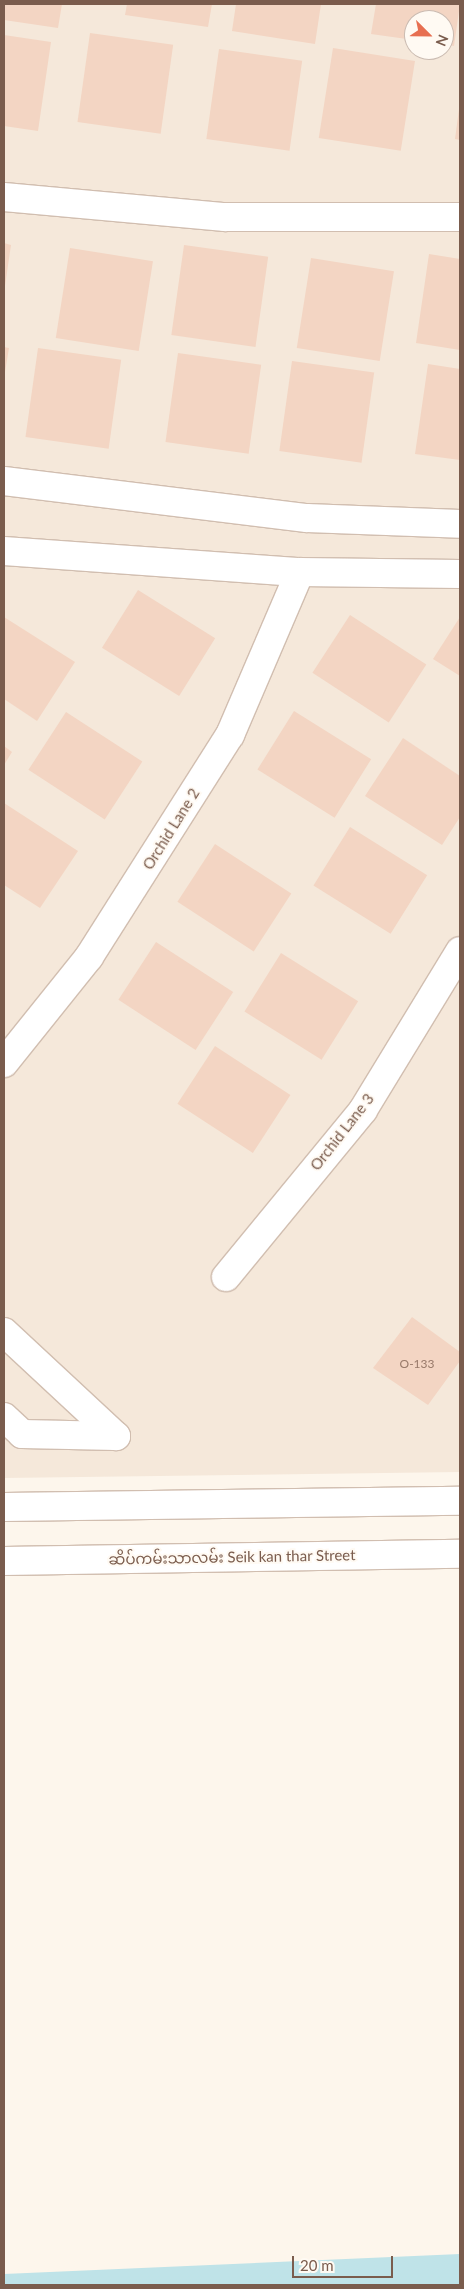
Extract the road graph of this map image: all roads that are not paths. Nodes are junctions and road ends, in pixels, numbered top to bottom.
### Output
1 (4, 197) edge
2 (460, 217) edge
3 (4, 481) edge
4 (460, 524) edge
5 (4, 552) edge
6 (300, 572) junction
7 (460, 574) edge
8 (460, 951) edge
9 (4, 1063) edge
10 (226, 1277) dead end
11 (4, 1332) edge
12 (13, 1425) edge
13 (460, 1501) edge
14 (4, 1507) edge
15 (460, 1554) edge
16 (4, 1561) edge

1 - 2 street
3 - 4 street
5 - 6 street
6 - 7 street
6 - 9 street, Orchid Lane 2
8 - 10 street, Orchid Lane 3
11 - 12 street
13 - 14 street
15 - 16 street, ဆိပ်ကမ်းသာလမ်း Seik kan thar Street

